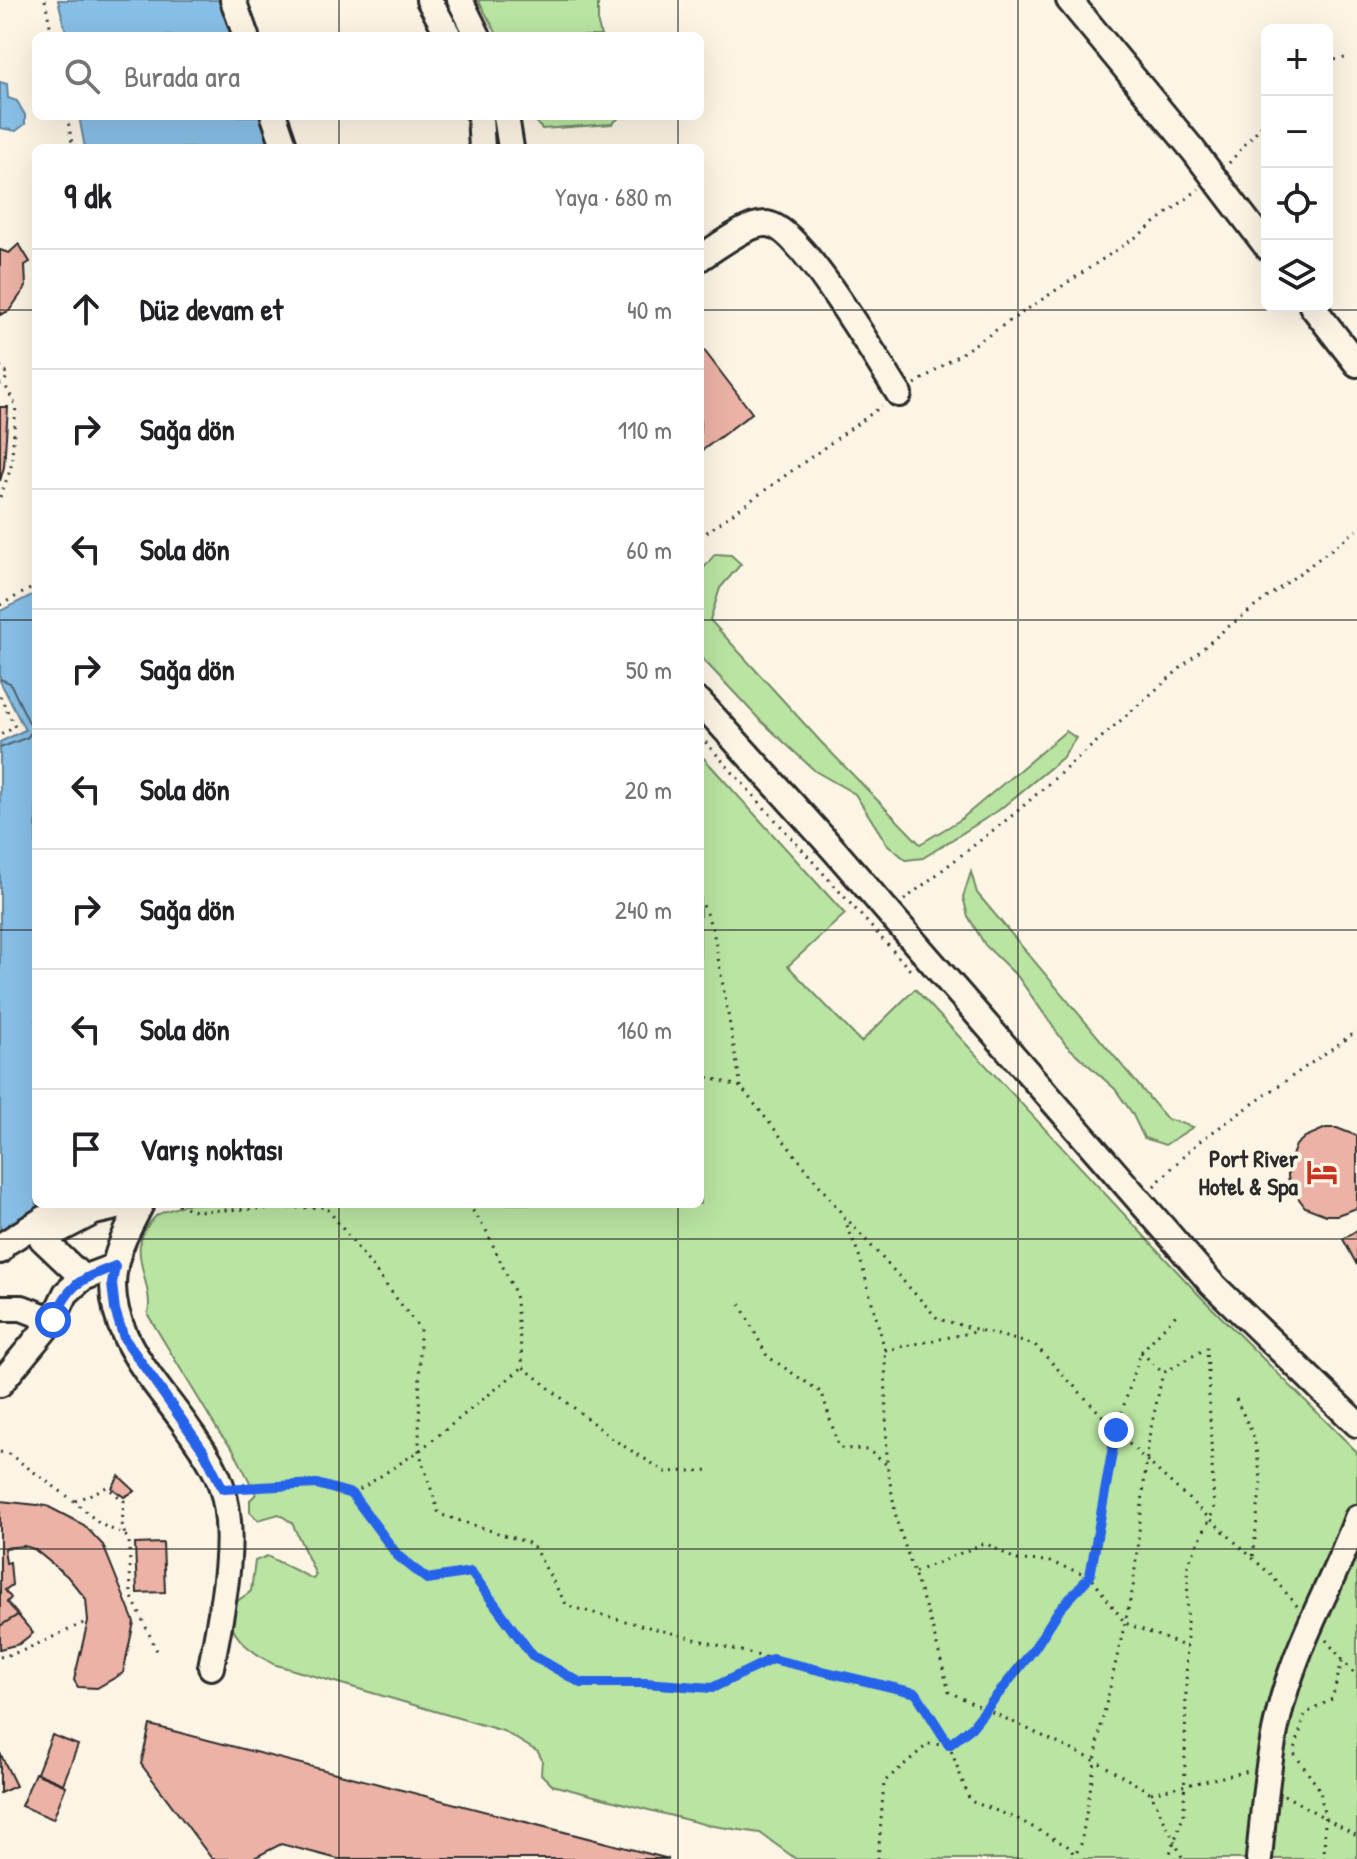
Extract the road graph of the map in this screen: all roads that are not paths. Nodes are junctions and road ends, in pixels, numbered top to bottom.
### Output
1 (233, 0) edge
2 (429, 0) edge
3 (460, 0) edge
4 (1069, 0) edge
5 (245, 32) edge
6 (447, 32) edge
7 (476, 32) edge
8 (275, 120) edge
9 (480, 120) edge
10 (507, 120) edge
11 (284, 144) edge
12 (482, 144) edge
13 (510, 144) edge
14 (1262, 240) edge
15 (704, 256) edge
16 (1317, 312) edge
17 (1357, 364) edge
18 (899, 394) road end
19 (704, 706) edge
20 (62, 1208) edge
21 (112, 1208) edge
22 (139, 1208) edge
23 (42, 1239) junction
24 (0, 1251) edge
25 (115, 1266) junction
26 (0, 1267) edge
27 (83, 1278) junction
28 (0, 1308) edge
29 (53, 1320) junction
30 (0, 1384) edge
31 (1357, 1424) edge
32 (1357, 1518) edge
33 (211, 1667) dead end
34 (1259, 1859) edge

1 - 5 street
2 - 6 street
3 - 7 street
4 - 14 street
8 - 11 street
9 - 12 street
10 - 13 street
15 - 18 street
16 - 17 street
19 - 31 street
20 - 24 street
21 - 23 street
22 - 25 street
23 - 26 street
23 - 27 street
25 - 27 street
25 - 33 street
27 - 29 street
28 - 29 street
29 - 30 street
32 - 34 street

